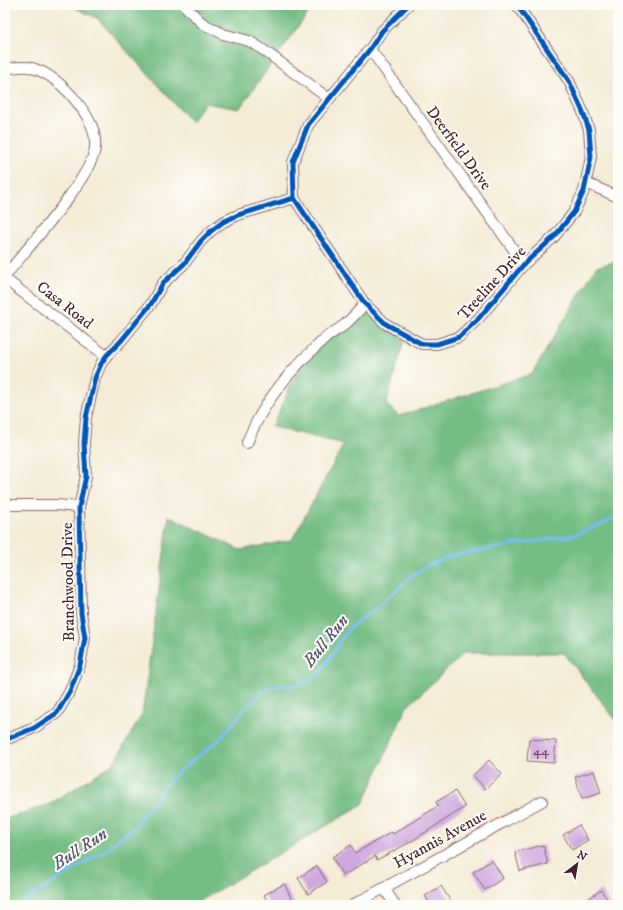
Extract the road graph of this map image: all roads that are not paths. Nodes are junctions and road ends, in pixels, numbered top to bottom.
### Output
1 (408, 5) edge
2 (517, 5) edge
3 (189, 7) edge
4 (370, 49) junction
5 (5, 69) edge
6 (328, 98) junction
7 (586, 183) junction
8 (618, 197) edge
9 (294, 198) junction
10 (524, 264) junction
11 (5, 277) edge
12 (365, 304) junction
13 (106, 356) junction
14 (248, 443) dead end
15 (5, 505) edge
16 (79, 507) junction
17 (5, 740) edge
18 (542, 801) dead end
19 (384, 888) junction
20 (353, 905) edge
21 (395, 905) edge

1 - 4 street
2 - 7 street, Treeline Drive
3 - 6 street
4 - 6 street
4 - 10 street, Deerfield Drive
5 - 11 street
6 - 9 street
7 - 8 street
7 - 10 street, Treeline Drive
9 - 12 street, Treeline Drive
9 - 13 street, Branchwood Drive
10 - 12 street, Treeline Drive
11 - 13 street, Casa Road
12 - 14 street
13 - 16 street, Branchwood Drive
15 - 16 street
16 - 17 street, Branchwood Drive
18 - 19 street, Hyannis Avenue
19 - 20 street, Hyannis Avenue
19 - 21 street

